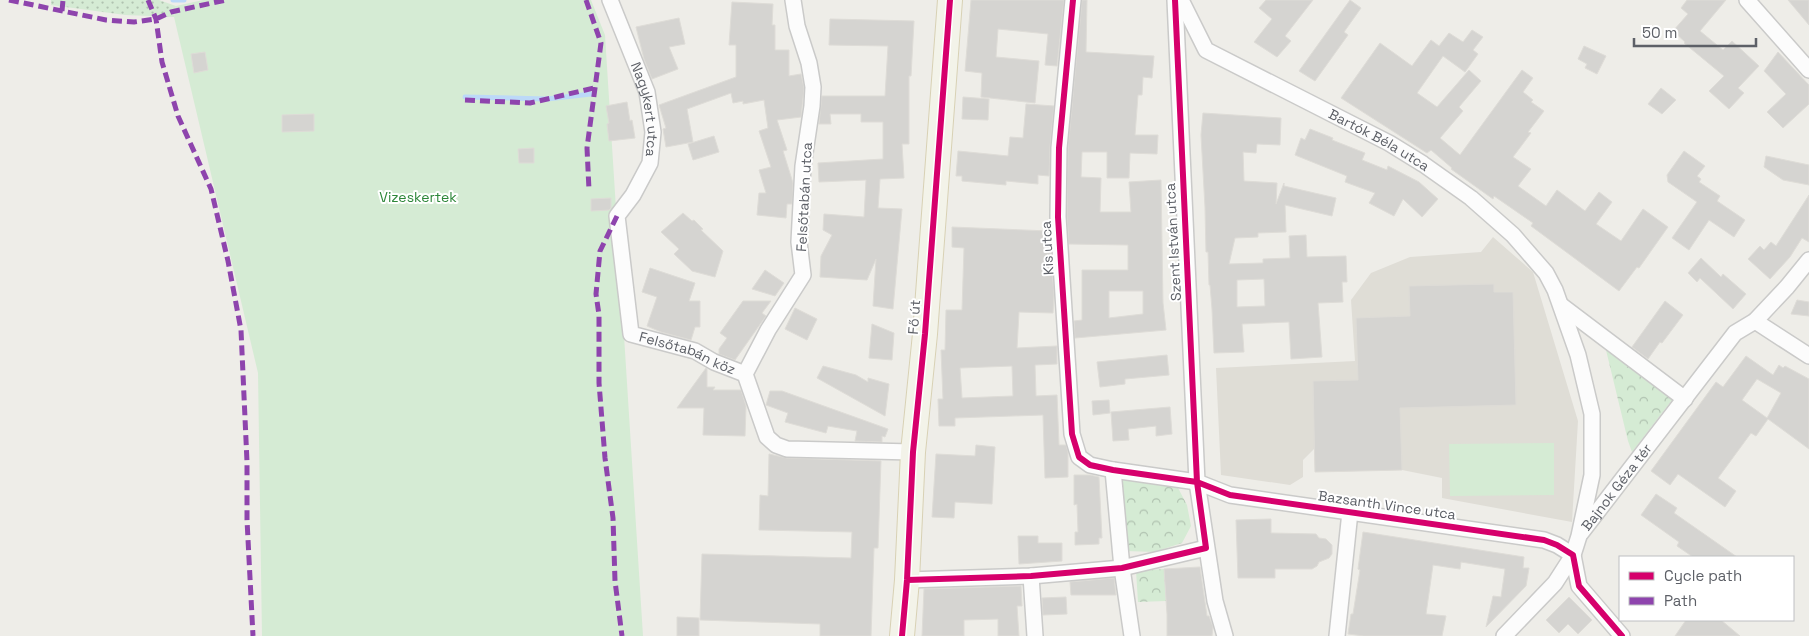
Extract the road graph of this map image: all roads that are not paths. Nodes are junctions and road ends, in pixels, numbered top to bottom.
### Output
1 (610, 0) edge
2 (793, 0) edge
3 (950, 0) edge
4 (1073, 0) edge
5 (1175, 0) edge
6 (1181, 0) edge
7 (1747, 0) edge
8 (1809, 70) edge
9 (1809, 260) edge
10 (1562, 306) junction
11 (1755, 321) junction
12 (631, 334) joint
13 (1809, 356) edge
14 (745, 374) junction
15 (1686, 399) junction
16 (913, 452) junction
17 (1113, 470) junction
18 (1197, 482) junction
19 (1350, 512) junction
20 (1579, 536) junction
21 (1206, 548) junction
22 (1573, 555) junction
23 (1122, 568) junction
24 (1031, 576) junction
25 (906, 580) junction
26 (902, 636) edge
27 (1035, 636) edge
28 (1132, 636) edge
29 (1225, 636) edge
30 (1337, 636) edge
31 (1504, 636) edge
32 (1622, 636) edge

1 - 12 street, Nagykert utca
2 - 14 street, Felsőtabán utca
3 - 16 main road, Fő út
4 - 17 street, Kis utca
5 - 18 street, Szent István utca
6 - 10 street, Bartók Béla utca
7 - 8 street
9 - 11 street, Bajnok Géza tér
10 - 15 street
10 - 20 street, Bajnok Géza tér
11 - 13 street
11 - 15 street, Bajnok Géza tér
12 - 14 street, Felsőtabán köz
14 - 16 street
15 - 20 street, Bajnok Géza tér
16 - 25 main road, Fő út
17 - 18 street, Bazsanth Vince utca
17 - 23 street
18 - 19 street, Bazsanth Vince utca
18 - 21 street, Szent István utca
19 - 22 street, Bazsanth Vince utca
19 - 30 street
20 - 22 street
21 - 23 street
21 - 29 street
22 - 31 street
22 - 32 street
23 - 24 street
23 - 28 street
24 - 25 street
24 - 27 street
25 - 26 main road, Fő út

